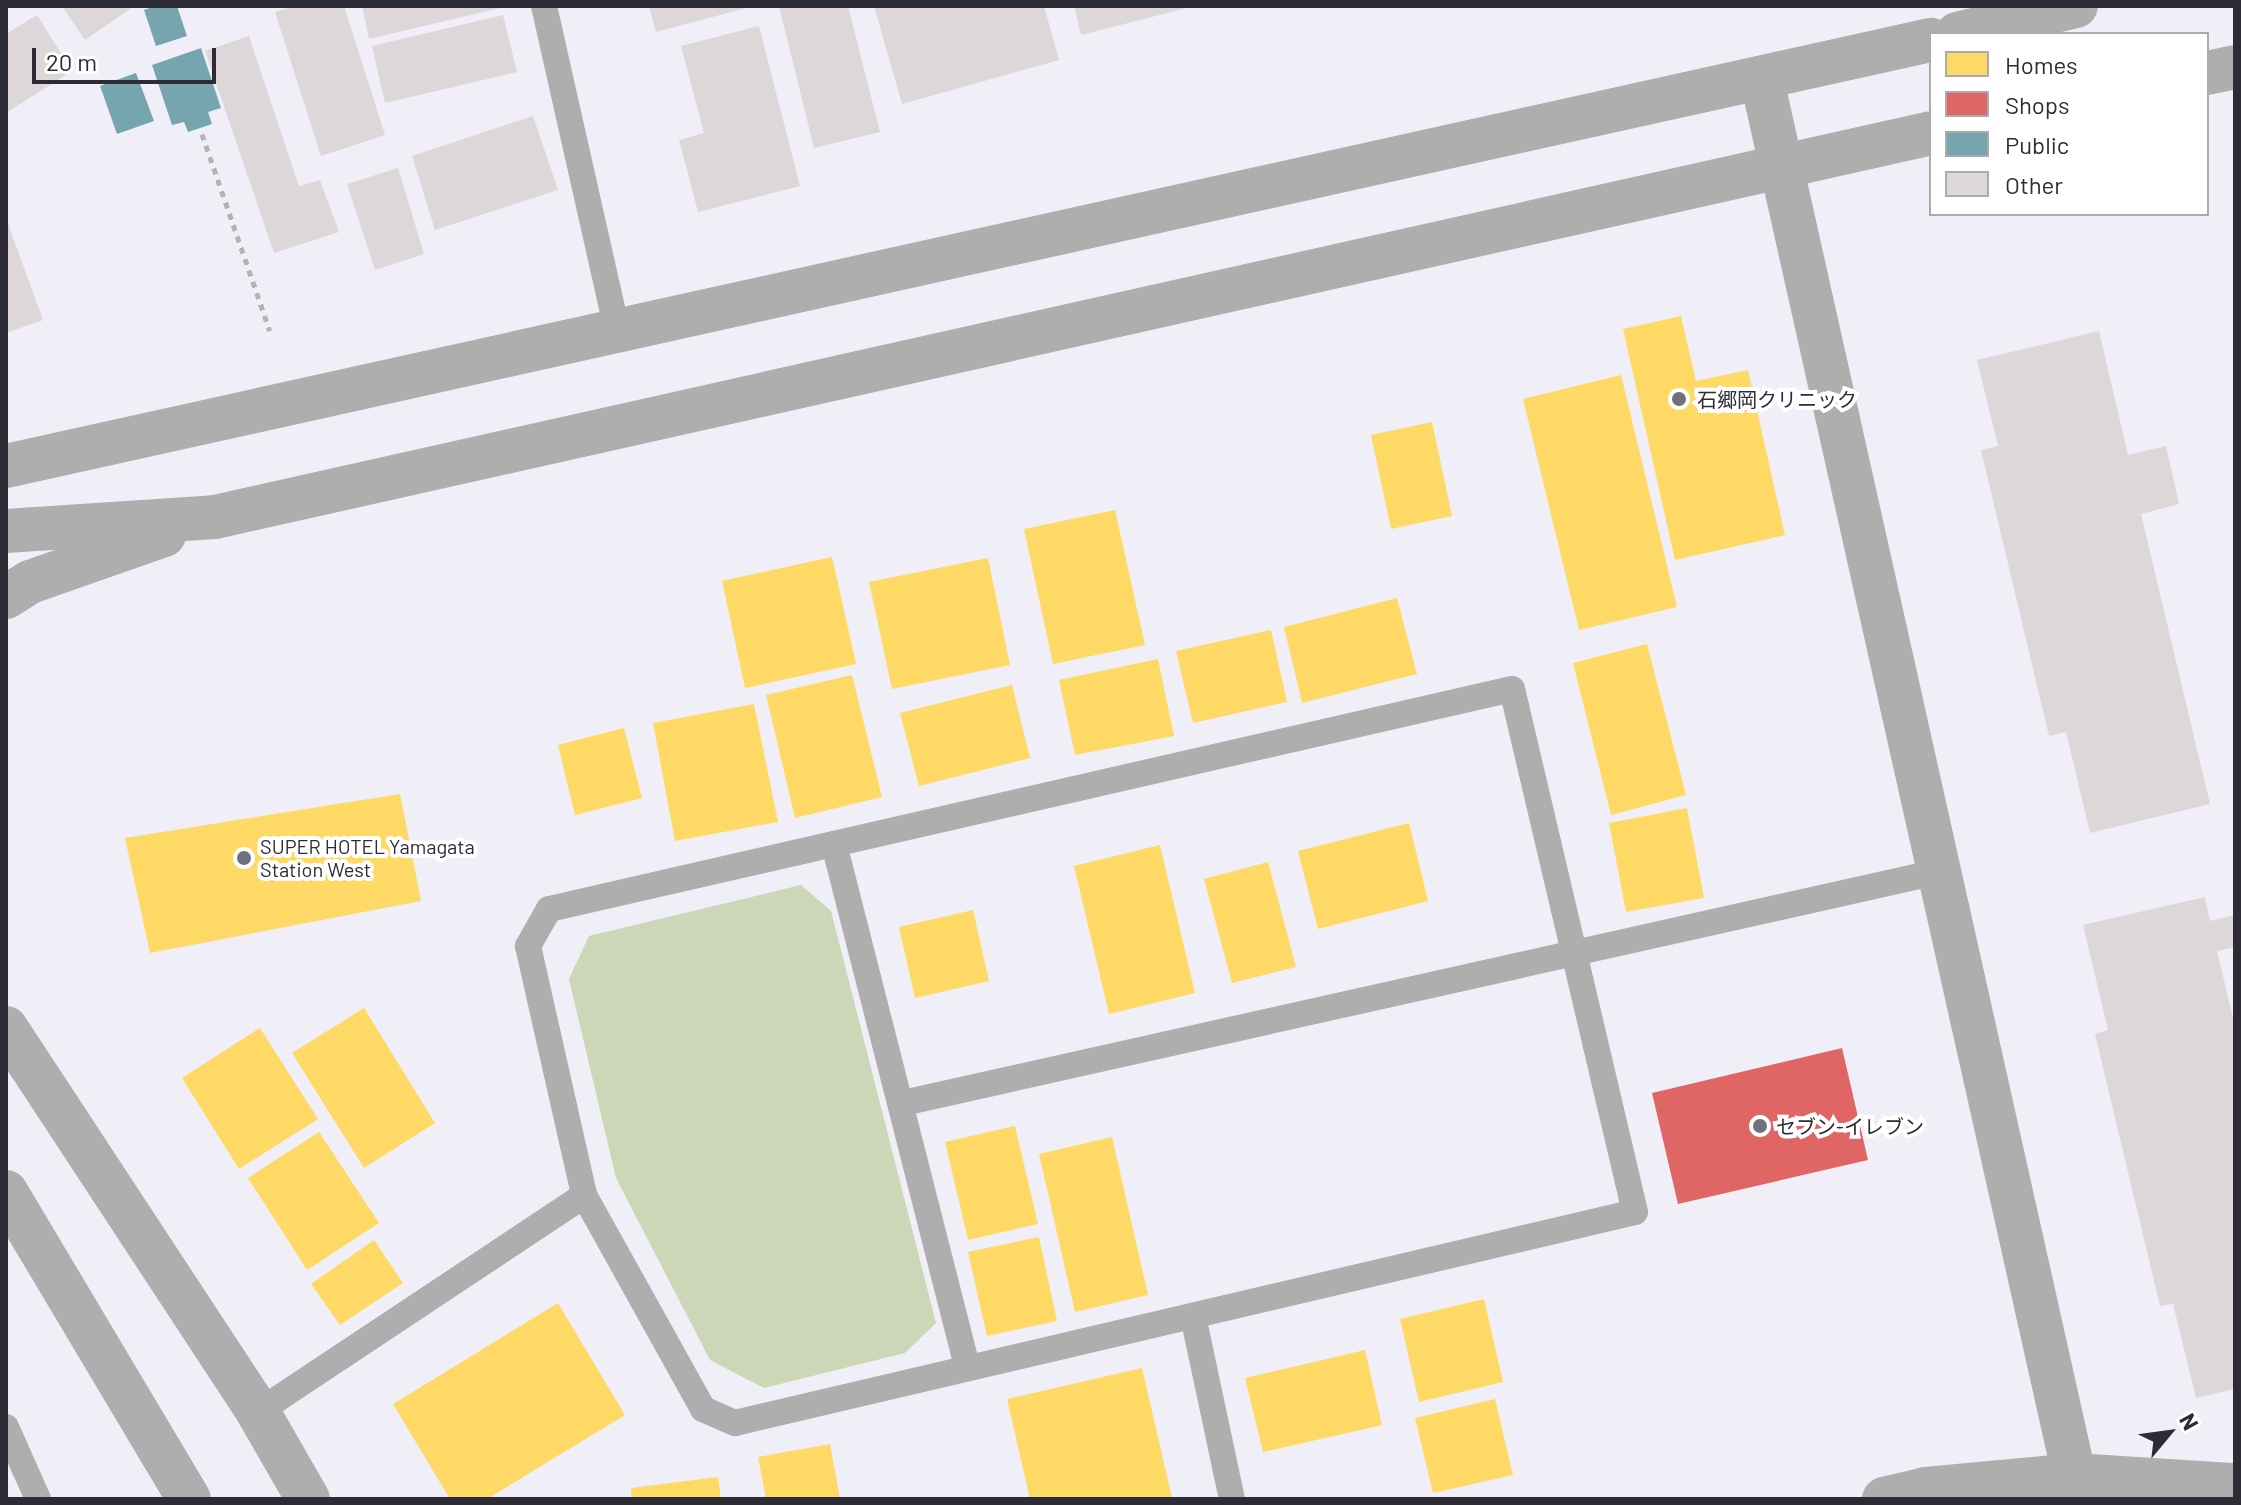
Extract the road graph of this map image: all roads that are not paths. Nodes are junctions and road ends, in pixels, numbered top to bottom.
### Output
1 (544, 6) edge
2 (2076, 6) edge
3 (1966, 32) edge
4 (1929, 40) edge
5 (2235, 67) edge
6 (2209, 73) edge
7 (1762, 80) junction
8 (1929, 133) edge
9 (1780, 166) junction
10 (618, 334) junction
11 (6, 466) edge
12 (215, 517) junction
13 (6, 531) edge
14 (6, 597) edge
15 (834, 844) junction
16 (1937, 872) junction
17 (1575, 951) junction
18 (6, 1028) edge
19 (903, 1103) junction
20 (6, 1192) edge
21 (584, 1195) junction
22 (1193, 1316) junction
23 (967, 1366) junction
24 (258, 1412) junction
25 (6, 1427) edge
26 (2074, 1475) junction
27 (2235, 1485) edge
28 (38, 1499) edge
29 (189, 1499) edge
30 (308, 1499) edge
31 (1232, 1499) edge
32 (1884, 1499) edge

1 - 10 lane
2 - 3 street
4 - 7 street
5 - 6 street
7 - 9 street
7 - 10 street
8 - 9 street
9 - 12 street
9 - 16 street
10 - 11 street
12 - 13 street
12 - 14 street
15 - 17 lane
15 - 19 lane
15 - 21 lane
16 - 17 lane
16 - 26 street
17 - 19 lane
17 - 22 lane
18 - 24 street
19 - 23 lane
20 - 29 street
21 - 23 lane
21 - 24 lane
22 - 23 lane
22 - 31 lane
24 - 30 street
25 - 28 lane
26 - 27 street
26 - 32 street

